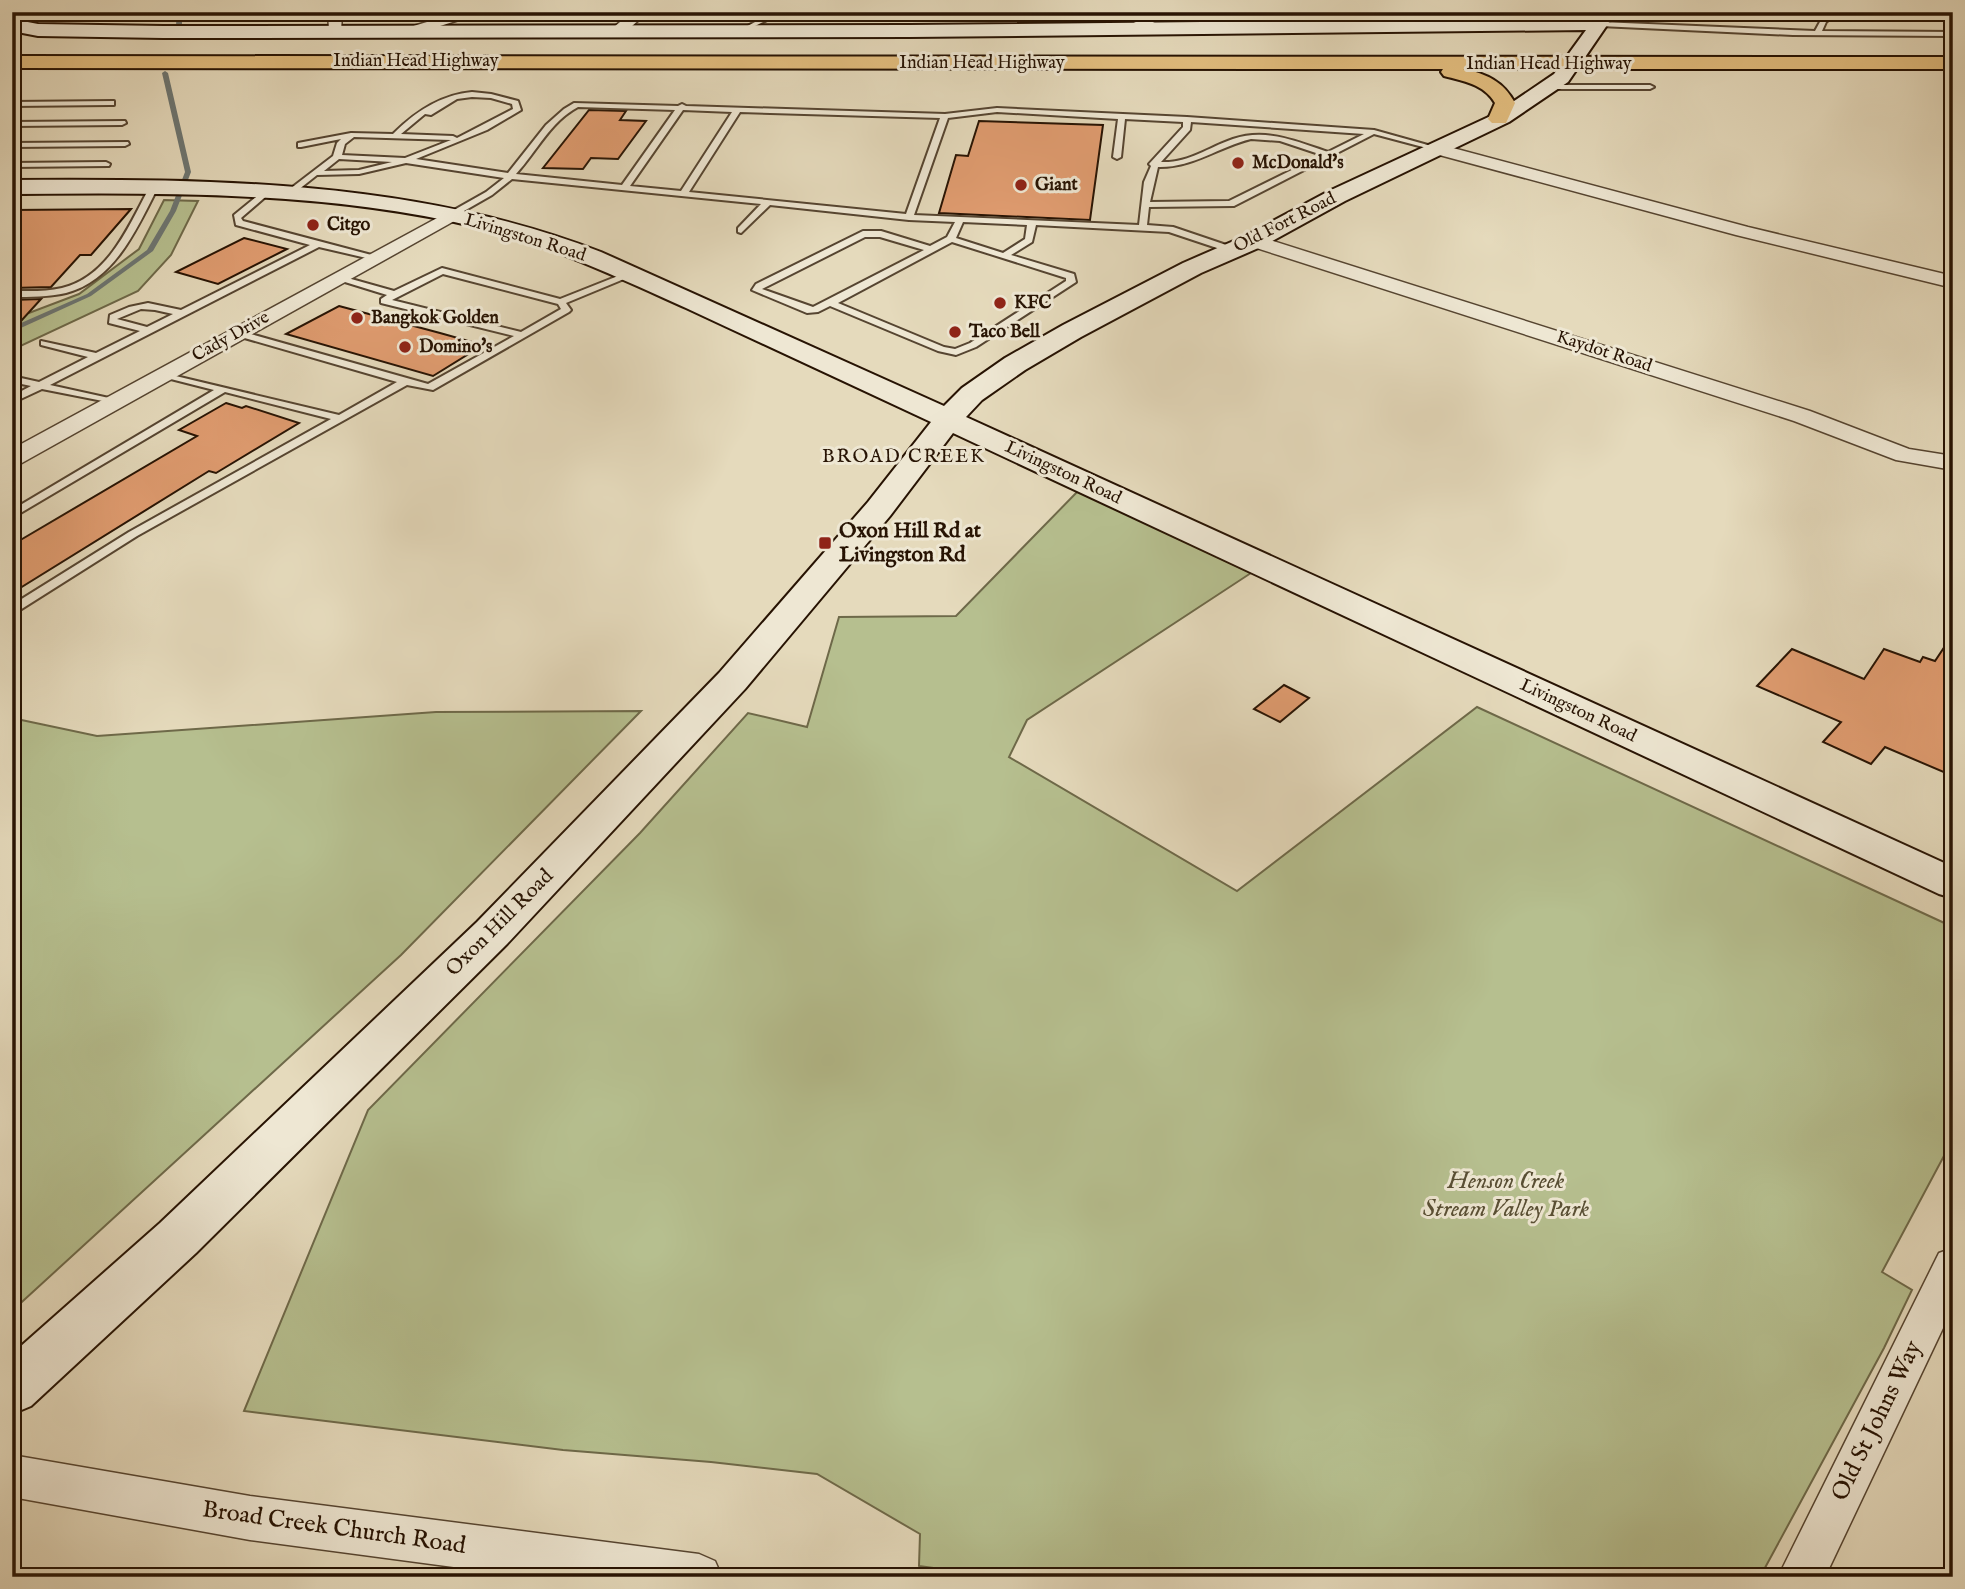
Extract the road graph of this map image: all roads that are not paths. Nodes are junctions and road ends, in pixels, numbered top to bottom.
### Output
1 (641, 12) edge
2 (780, 12) edge
3 (1835, 12) edge
4 (465, 14) edge
5 (1132, 14) edge
6 (1603, 18) edge
7 (336, 21) edge
8 (12, 25) edge
9 (1156, 27) junction
10 (415, 30) junction
11 (619, 30) junction
12 (743, 30) junction
13 (1818, 33) junction
14 (1953, 34) edge
15 (12, 47) edge
16 (1953, 48) edge
17 (1579, 56) junction
18 (12, 62) edge
19 (1320, 63) junction
20 (1953, 63) edge
21 (1549, 87) junction
22 (1650, 87) dead end
23 (448, 99) junction
24 (111, 103) dead end
25 (12, 104) edge
26 (681, 106) junction
27 (738, 109) junction
28 (433, 114) dead end
29 (945, 116) junction
30 (1122, 116) junction
31 (1187, 119) junction
32 (1499, 119) junction
33 (122, 123) dead end
34 (12, 124) edge
35 (422, 124) dead end
36 (1374, 132) junction
37 (352, 135) junction
38 (395, 136) junction
39 (410, 136) junction
40 (457, 139) junction
41 (125, 144) dead end
42 (12, 145) edge
43 (301, 145) dead end
44 (1438, 149) junction
45 (1331, 155) junction
46 (337, 157) junction
47 (1117, 157) dead end
48 (405, 160) junction
49 (106, 164) dead end
50 (1153, 164) junction
51 (12, 165) edge
52 (315, 173) junction
53 (510, 176) junction
54 (158, 185) junction
55 (626, 186) junction
56 (12, 187) edge
57 (279, 192) junction
58 (685, 192) junction
59 (769, 201) junction
60 (1145, 205) junction
61 (450, 216) junction
62 (909, 217) junction
63 (960, 220) junction
64 (1032, 223) junction
65 (1143, 227) junction
66 (741, 230) dead end
67 (951, 239) junction
68 (318, 244) junction
69 (1243, 245) junction
70 (933, 250) junction
71 (1004, 256) junction
72 (375, 257) junction
73 (631, 274) junction
74 (337, 278) junction
75 (1953, 282) edge
76 (12, 294) edge
77 (395, 294) junction
78 (561, 302) junction
79 (830, 303) junction
80 (183, 314) junction
81 (149, 331) junction
82 (237, 333) junction
83 (523, 335) junction
84 (44, 344) dead end
85 (97, 357) junction
86 (163, 374) junction
87 (12, 379) edge
88 (406, 381) junction
89 (38, 386) junction
90 (223, 389) junction
91 (12, 400) edge
92 (114, 402) junction
93 (340, 418) junction
94 (948, 419) junction
95 (12, 459) edge
96 (1953, 463) edge
97 (12, 515) edge
98 (12, 611) edge
99 (1953, 884) edge
100 (1953, 1265) edge
101 (12, 1389) edge
102 (12, 1476) edge
103 (698, 1577) edge
104 (1801, 1577) edge

1 - 11 street
2 - 12 lane
3 - 13 lane
4 - 10 street
5 - 9 street
6 - 9 main road
6 - 13 lane
6 - 17 main road, Old Fort Road
7 - 8 main road
7 - 10 main road
9 - 12 main road
10 - 11 main road
11 - 12 main road
13 - 14 lane
15 - 17 highway, Indian Head Highway
16 - 17 highway, Indian Head Highway
17 - 19 highway, Indian Head Highway
17 - 20 highway, Indian Head Highway
17 - 21 main road, Old Fort Road
18 - 19 highway, Indian Head Highway
19 - 32 highway
21 - 22 lane
21 - 32 main road, Old Fort Road
23 - 28 lane
23 - 38 lane
23 - 40 lane
24 - 25 lane
26 - 27 lane
26 - 53 lane
26 - 55 lane
27 - 29 lane
27 - 58 lane
29 - 30 lane
29 - 62 lane
30 - 31 lane
30 - 47 lane
31 - 36 lane
31 - 50 lane
32 - 44 main road, Old Fort Road
33 - 34 lane
35 - 39 lane
36 - 44 lane
36 - 45 lane
37 - 38 lane
37 - 43 lane
37 - 46 lane
38 - 39 lane
39 - 40 lane
40 - 48 lane
41 - 42 lane
44 - 69 main road, Old Fort Road
44 - 75 street
45 - 50 lane
45 - 60 lane
46 - 48 lane
46 - 52 lane
48 - 52 lane
48 - 53 lane
49 - 51 lane
50 - 60 lane
52 - 57 lane
53 - 55 lane
53 - 61 lane
54 - 56 main road, Livingston Road
54 - 57 main road, Livingston Road
54 - 76 lane
55 - 58 lane
57 - 61 main road, Livingston Road
57 - 68 lane
58 - 59 lane
59 - 62 lane
59 - 66 lane
60 - 65 lane
61 - 72 street, Cady Drive
61 - 73 main road, Livingston Road
62 - 63 lane
63 - 64 lane
63 - 67 lane
64 - 65 lane
64 - 71 lane
65 - 69 lane
67 - 70 lane
67 - 71 lane
68 - 72 lane
68 - 80 lane
69 - 94 main road, Old Fort Road
69 - 96 street, Kaydot Road
70 - 79 lane
70 - 79 lane
71 - 79 lane
72 - 74 street, Cady Drive
73 - 78 lane
73 - 94 main road, Livingston Road
74 - 77 lane
74 - 82 street, Cady Drive
77 - 78 lane
77 - 83 lane
78 - 83 lane
80 - 81 lane
80 - 81 lane
81 - 85 lane
82 - 86 street, Cady Drive
82 - 88 lane
83 - 88 lane
84 - 85 lane
85 - 89 lane
86 - 90 lane
86 - 92 street, Cady Drive
87 - 89 lane
88 - 93 lane
89 - 91 lane
89 - 92 lane
90 - 93 lane
90 - 97 lane
92 - 95 street, Cady Drive
93 - 98 lane
94 - 99 main road, Livingston Road
94 - 101 main road, Oxon Hill Road
100 - 104 street, Old St Johns Way
102 - 103 street, Broad Creek Church Road

